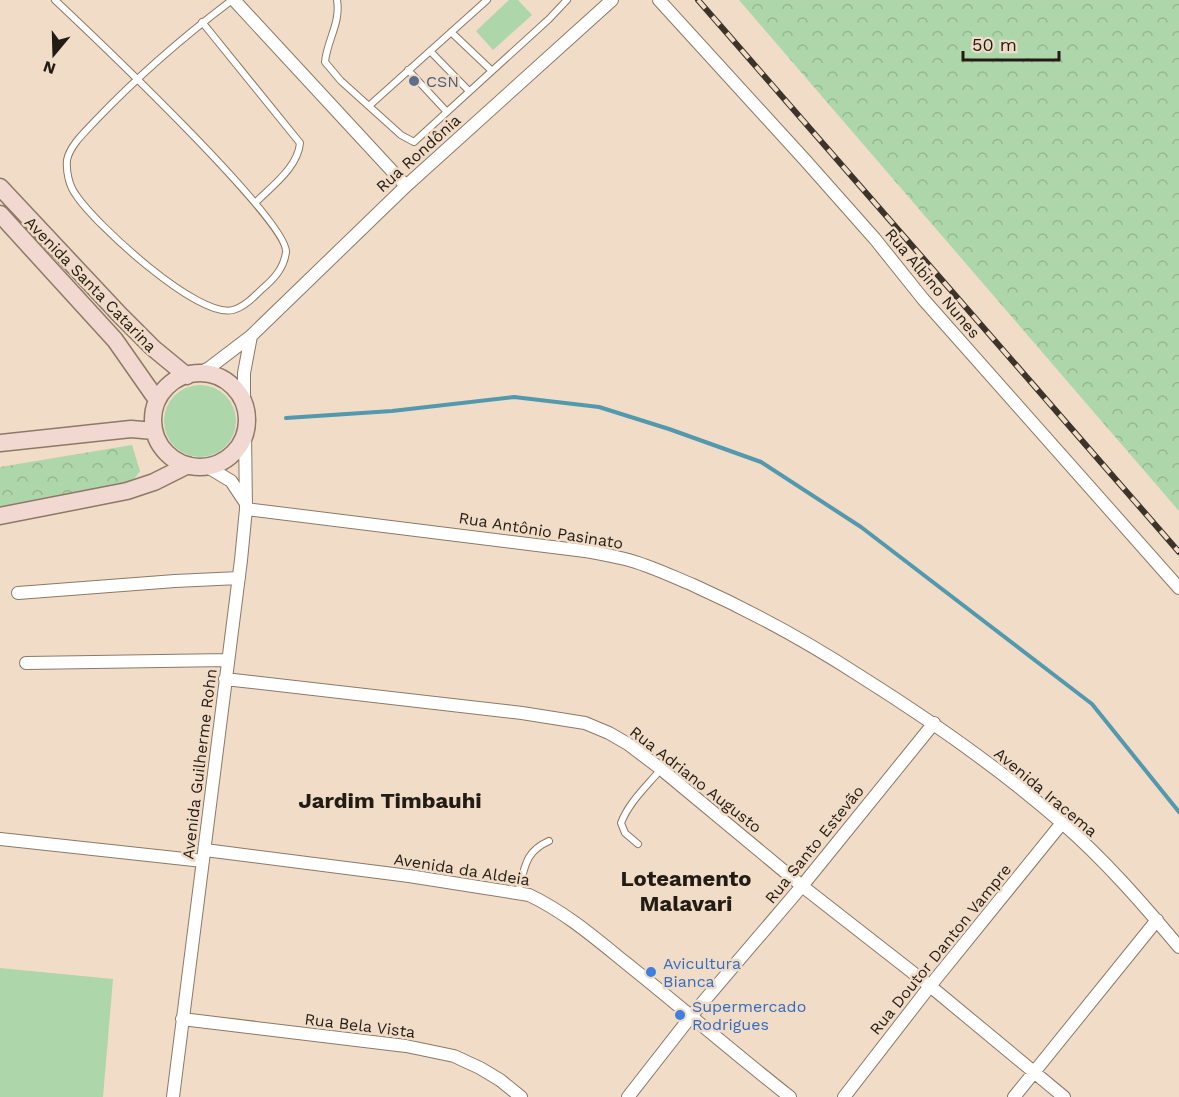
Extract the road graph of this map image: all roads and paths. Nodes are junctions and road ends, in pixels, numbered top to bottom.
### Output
1 (55, 0) edge
2 (233, 0) edge
3 (337, 0) edge
4 (487, 0) edge
5 (567, 0) edge
6 (612, 0) edge
7 (659, 0) edge
8 (202, 22) junction
9 (451, 32) junction
10 (430, 51) junction
11 (408, 70) junction
12 (491, 70) junction
13 (138, 79) junction
14 (469, 91) junction
15 (370, 105) junction
16 (447, 112) junction
17 (406, 186) junction
18 (0, 187) edge
19 (256, 202) junction
20 (0, 214) edge
21 (251, 336) junction
22 (192, 375) junction
23 (157, 400) junction
24 (244, 405) junction
25 (154, 431) junction
26 (245, 434) junction
27 (0, 443) edge
28 (163, 448) junction
29 (188, 465) junction
30 (206, 466) junction
31 (154, 483) junction
32 (246, 506) junction
33 (0, 516) edge
34 (239, 578) junction
35 (1179, 588) edge
36 (18, 593) dead end
37 (228, 660) junction
38 (26, 663) dead end
39 (225, 679) junction
40 (934, 723) junction
41 (661, 769) junction
42 (1062, 823) junction
43 (0, 839) edge
44 (549, 841) dead end
45 (638, 844) dead end
46 (204, 855) junction
47 (802, 886) junction
48 (518, 893) junction
49 (1156, 920) junction
50 (1179, 947) edge
51 (930, 986) junction
52 (693, 1016) junction
53 (182, 1019) junction
54 (1033, 1073) junction
55 (173, 1097) edge
56 (521, 1097) edge
57 (628, 1097) edge
58 (790, 1097) edge
59 (844, 1097) edge
60 (1014, 1097) edge
61 (1064, 1097) edge

1 - 13 lane
2 - 8 lane
2 - 17 street
3 - 15 lane
4 - 9 lane
5 - 12 lane
6 - 17 street, Rua Rondônia
7 - 35 street, Rua Albino Nunes
8 - 13 lane
8 - 19 lane
9 - 10 lane
9 - 12 lane
10 - 11 lane
10 - 14 lane
11 - 15 lane
11 - 16 lane
12 - 14 lane
13 - 19 lane
13 - 19 lane
14 - 16 lane
15 - 16 lane
17 - 21 street, Rua Rondônia
18 - 22 street, Avenida Santa Catarina
20 - 23 street, Avenida Santa Catarina
21 - 22 street, Rua Rondônia
21 - 24 street
22 - 23 street
22 - 24 street
23 - 25 street
24 - 26 street
25 - 27 street
25 - 28 street
26 - 30 street
26 - 32 street, Avenida Guilherme Rohn
28 - 29 street
28 - 31 street
29 - 30 street
29 - 31 street
30 - 32 street
31 - 33 street
32 - 34 street, Avenida Guilherme Rohn
32 - 40 street, Rua Antônio Pasinato
34 - 36 street
34 - 37 street, Avenida Guilherme Rohn
37 - 38 street
37 - 39 street, Avenida Guilherme Rohn
39 - 41 street, Rua Adriano Augusto
39 - 46 street, Avenida Guilherme Rohn
40 - 42 street, Avenida Iracema
40 - 47 street, Rua Santo Estevão
41 - 45 lane
41 - 47 street, Rua Adriano Augusto
42 - 49 street, Avenida Iracema
42 - 51 street, Rua Doutor Danton Vampre
43 - 46 street, Avenida da Aldeia
44 - 48 lane
46 - 48 street, Avenida da Aldeia
46 - 53 street, Avenida Guilherme Rohn
47 - 51 street, Rua Adriano Augusto
47 - 52 street, Rua Santo Estevão
48 - 52 street, Avenida da Aldeia
49 - 50 street, Avenida Iracema
49 - 54 street
51 - 54 street, Rua Adriano Augusto
51 - 59 street, Rua Doutor Danton Vampre
52 - 57 street, Rua Santo Estevão
52 - 58 street, Avenida da Aldeia
53 - 55 street, Avenida Guilherme Rohn
53 - 56 street, Rua Bela Vista
54 - 60 street
54 - 61 street, Rua Adriano Augusto

